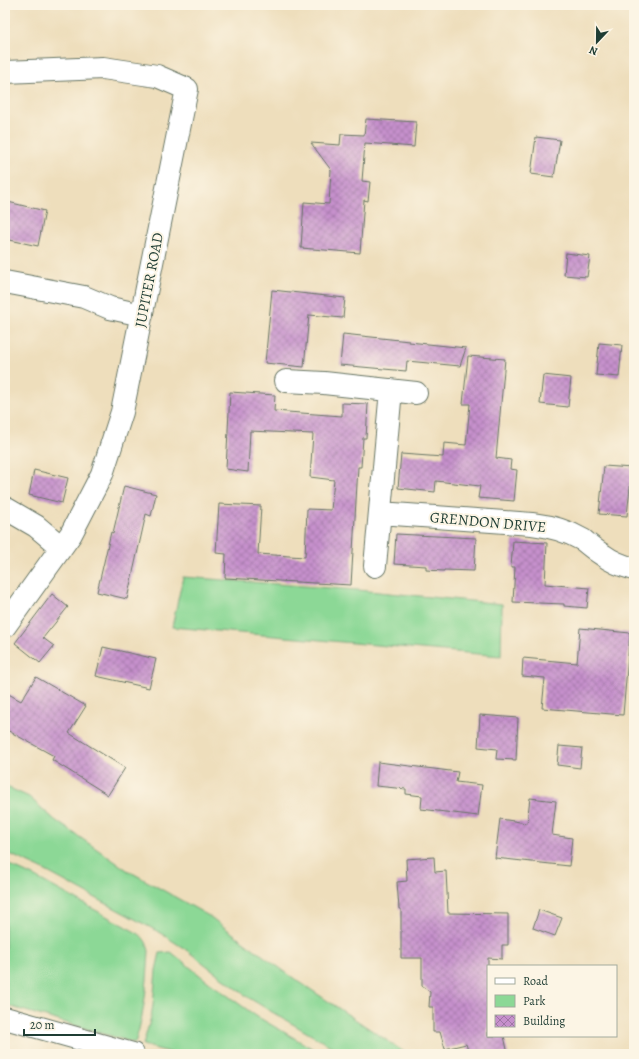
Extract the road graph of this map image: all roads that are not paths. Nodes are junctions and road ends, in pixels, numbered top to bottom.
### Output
1 (5, 72) edge
2 (5, 282) edge
3 (142, 315) junction
4 (286, 381) dead end
5 (391, 390) junction
6 (416, 393) dead end
7 (5, 508) edge
8 (380, 512) junction
9 (61, 548) junction
10 (375, 566) dead end
11 (634, 568) edge
12 (5, 626) edge
13 (5, 1018) edge
14 (102, 1050) edge
15 (133, 1054) edge

1 - 3 street, JUPITER ROAD
2 - 3 street
3 - 9 street, JUPITER ROAD
4 - 5 street
5 - 6 street
5 - 8 street
7 - 9 street
8 - 10 street
8 - 11 street, GRENDON DRIVE
9 - 12 street, JUPITER ROAD
13 - 14 street
14 - 15 street

